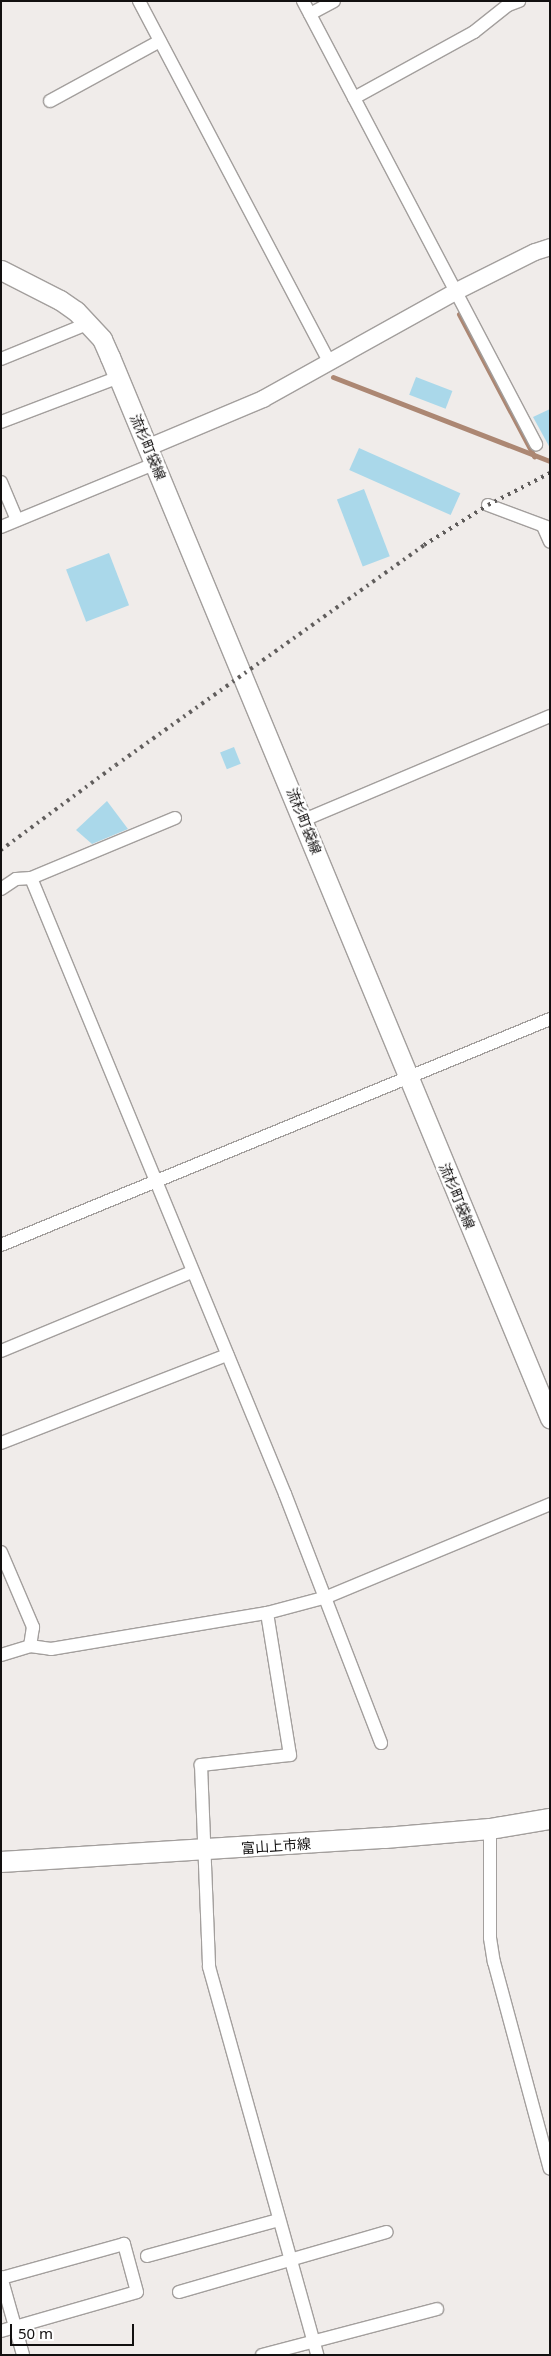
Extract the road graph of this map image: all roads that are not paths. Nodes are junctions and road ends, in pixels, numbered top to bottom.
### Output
1 (139, 1) edge
2 (303, 1) edge
3 (334, 1) edge
4 (518, 1) edge
5 (310, 14) junction
6 (160, 41) junction
7 (354, 98) junction
8 (50, 101) dead end
9 (550, 247) edge
10 (1, 270) edge
11 (456, 292) junction
12 (89, 323) junction
13 (1, 359) edge
14 (329, 361) junction
15 (119, 376) junction
16 (1, 422) edge
17 (536, 444) dead end
18 (152, 455) junction
19 (1, 482) edge
20 (488, 505) dead end
21 (18, 520) junction
22 (1, 527) edge
23 (546, 527) edge
24 (550, 542) edge
25 (550, 716) edge
26 (175, 818) dead end
27 (304, 820) junction
28 (31, 878) junction
29 (1, 889) edge
30 (550, 1019) edge
31 (408, 1077) junction
32 (154, 1180) junction
33 (1, 1245) edge
34 (192, 1272) junction
35 (1, 1351) edge
36 (227, 1355) junction
37 (550, 1418) edge
38 (1, 1443) edge
39 (550, 1504) edge
40 (1, 1552) edge
41 (327, 1597) junction
42 (268, 1613) junction
43 (30, 1646) junction
44 (1, 1655) edge
45 (381, 1742) dead end
46 (550, 1819) edge
47 (490, 1829) junction
48 (206, 1851) junction
49 (1, 1862) edge
50 (550, 2169) edge
51 (279, 2220) junction
52 (387, 2232) dead end
53 (147, 2256) dead end
54 (290, 2259) junction
55 (1, 2277) edge
56 (179, 2292) dead end
57 (436, 2309) dead end
58 (16, 2328) junction
59 (1, 2331) edge
60 (314, 2342) junction
61 (23, 2355) edge
62 (262, 2355) edge
63 (317, 2355) edge

1 - 6 street
2 - 5 street
3 - 5 street
4 - 7 street
5 - 7 street
6 - 8 street
6 - 14 street
7 - 11 street
9 - 11 street
10 - 12 main road, 流杉町袋線
11 - 14 street
11 - 17 street
12 - 13 street
12 - 15 main road, 流杉町袋線
14 - 18 street
15 - 16 street
15 - 18 main road, 流杉町袋線
18 - 21 street
18 - 27 main road, 流杉町袋線
19 - 21 street
20 - 23 street
21 - 22 street
23 - 24 street
25 - 27 street
26 - 28 street
27 - 31 main road, 流杉町袋線
28 - 29 street
28 - 32 street
30 - 31 street
31 - 32 street
31 - 37 main road, 流杉町袋線
32 - 33 street
32 - 34 street
34 - 35 street
34 - 36 street
36 - 38 street
36 - 41 street
39 - 41 street
40 - 43 street
41 - 42 street
41 - 45 street
42 - 43 street
42 - 48 street
43 - 44 street
46 - 47 main road, 富山上市線
47 - 48 main road, 富山上市線
47 - 50 street
48 - 49 main road, 富山上市線
48 - 51 street
51 - 53 street
51 - 54 street
52 - 54 street
54 - 56 street
54 - 60 street
55 - 58 street
55 - 58 street
57 - 60 street
58 - 59 street
58 - 61 street
60 - 62 street
60 - 63 street

